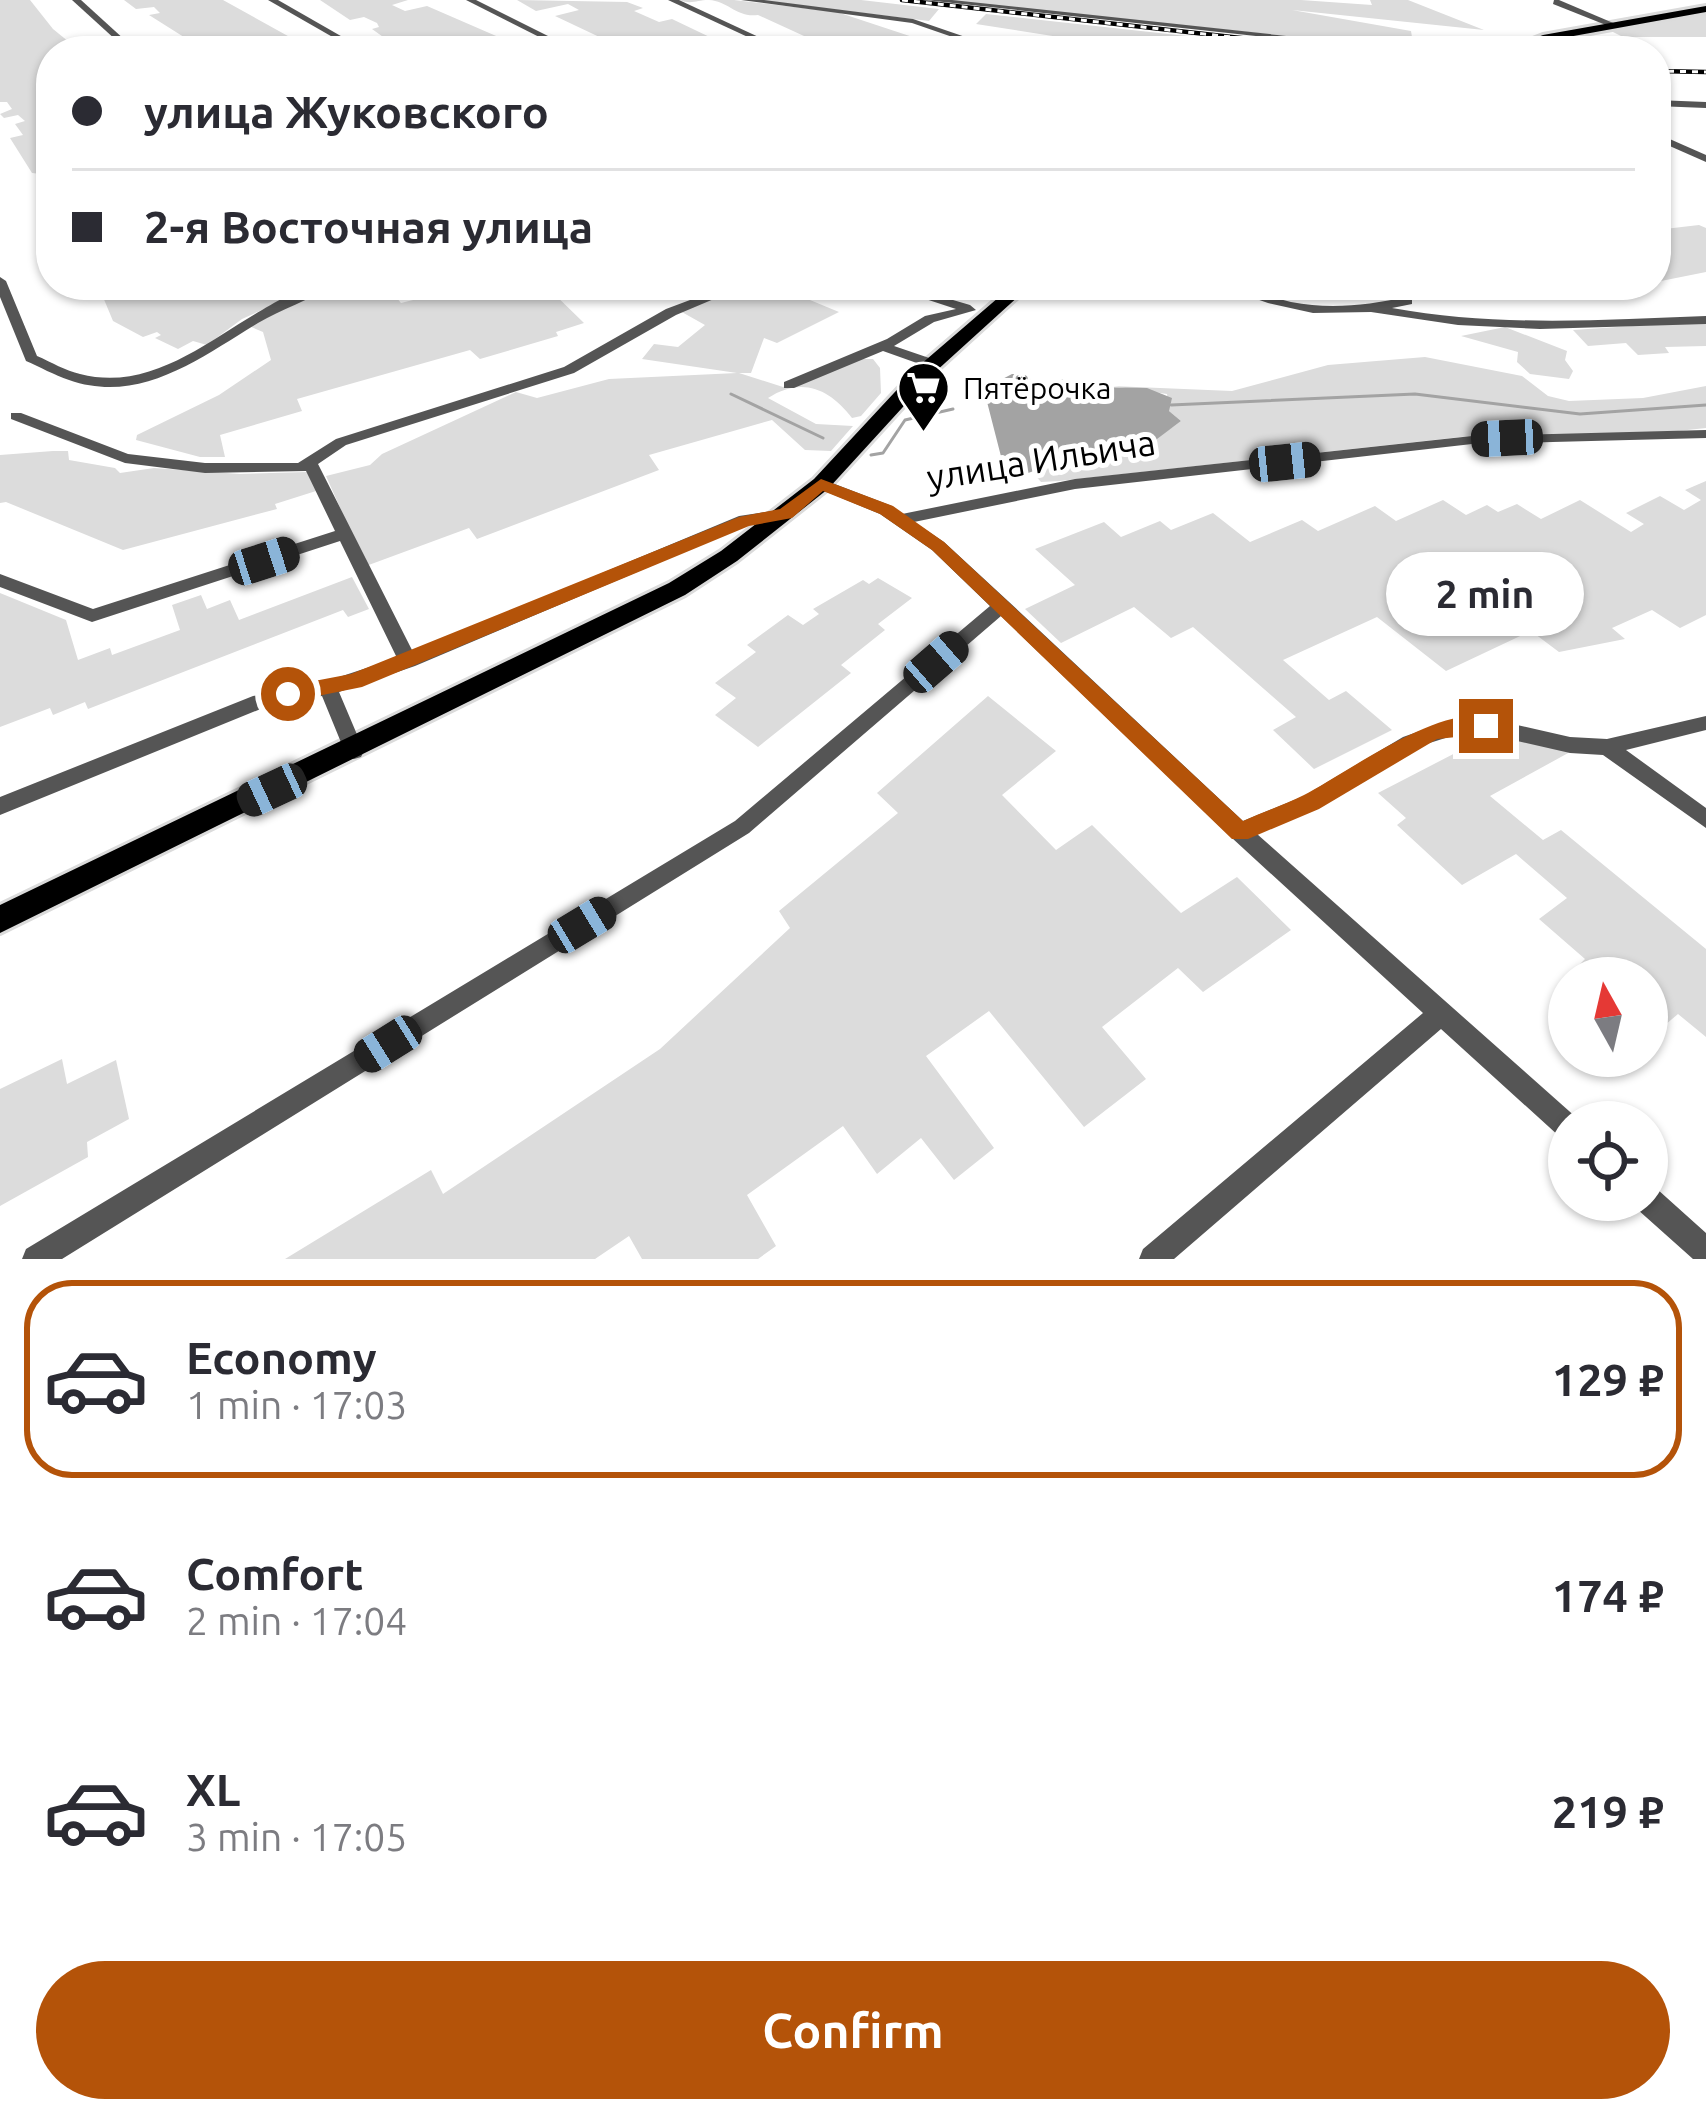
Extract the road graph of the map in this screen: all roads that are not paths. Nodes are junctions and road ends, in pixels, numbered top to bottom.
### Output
1 (76, 0) edge
2 (272, 0) edge
3 (470, 0) edge
4 (672, 0) edge
5 (745, 0) edge
6 (928, 0) edge
7 (1560, 0) edge
8 (1706, 9) edge
9 (1614, 25) junction
10 (116, 36) edge
11 (336, 36) edge
12 (543, 36) edge
13 (752, 36) edge
14 (958, 36) edge
15 (1279, 36) edge
16 (1554, 36) edge
17 (1671, 104) edge
18 (1706, 105) edge
19 (1671, 143) edge
20 (1706, 159) edge
21 (0, 280) edge
22 (288, 300) edge
23 (702, 300) edge
24 (938, 300) edge
25 (998, 300) edge
26 (1270, 300) edge
27 (1407, 301) dead end
28 (1376, 309) junction
29 (978, 312) junction
30 (1706, 320) edge
31 (882, 346) junction
32 (933, 364) junction
33 (789, 385) dead end
34 (16, 416) dead end
35 (1706, 434) edge
36 (311, 465) junction
37 (821, 484) junction
38 (785, 514) junction
39 (902, 519) junction
40 (344, 534) junction
41 (0, 580) edge
42 (1002, 605) junction
43 (408, 661) junction
44 (328, 688) junction
45 (1706, 723) edge
46 (1607, 747) junction
47 (354, 751) junction
48 (0, 806) edge
49 (1706, 819) edge
50 (1240, 832) junction
51 (0, 920) edge
52 (1442, 1012) junction
53 (1548, 1109) edge
54 (1668, 1217) edge
55 (1706, 1252) edge
56 (36, 1259) edge
57 (1153, 1259) edge

1 - 10 street
2 - 11 street
3 - 12 street
4 - 13 street
5 - 14 street
6 - 15 street
7 - 9 street
8 - 9 main road
9 - 16 main road
17 - 18 street
19 - 20 street
21 - 22 street
23 - 36 street
24 - 29 street
25 - 29 main road
26 - 28 street
27 - 28 street
28 - 30 street
29 - 31 street
29 - 32 main road
31 - 32 street
31 - 33 street
32 - 37 main road
34 - 36 street
35 - 39 street, улица Ильича
36 - 40 street
37 - 38 main road
37 - 39 street, улица Ильича
38 - 43 street
38 - 47 main road
39 - 42 street
40 - 41 street
40 - 43 street
42 - 50 street
42 - 56 street
43 - 44 street
44 - 47 street
44 - 48 street
45 - 46 street
46 - 49 street
46 - 50 street
47 - 51 main road
50 - 52 street
52 - 53 street
52 - 57 street
54 - 55 street

